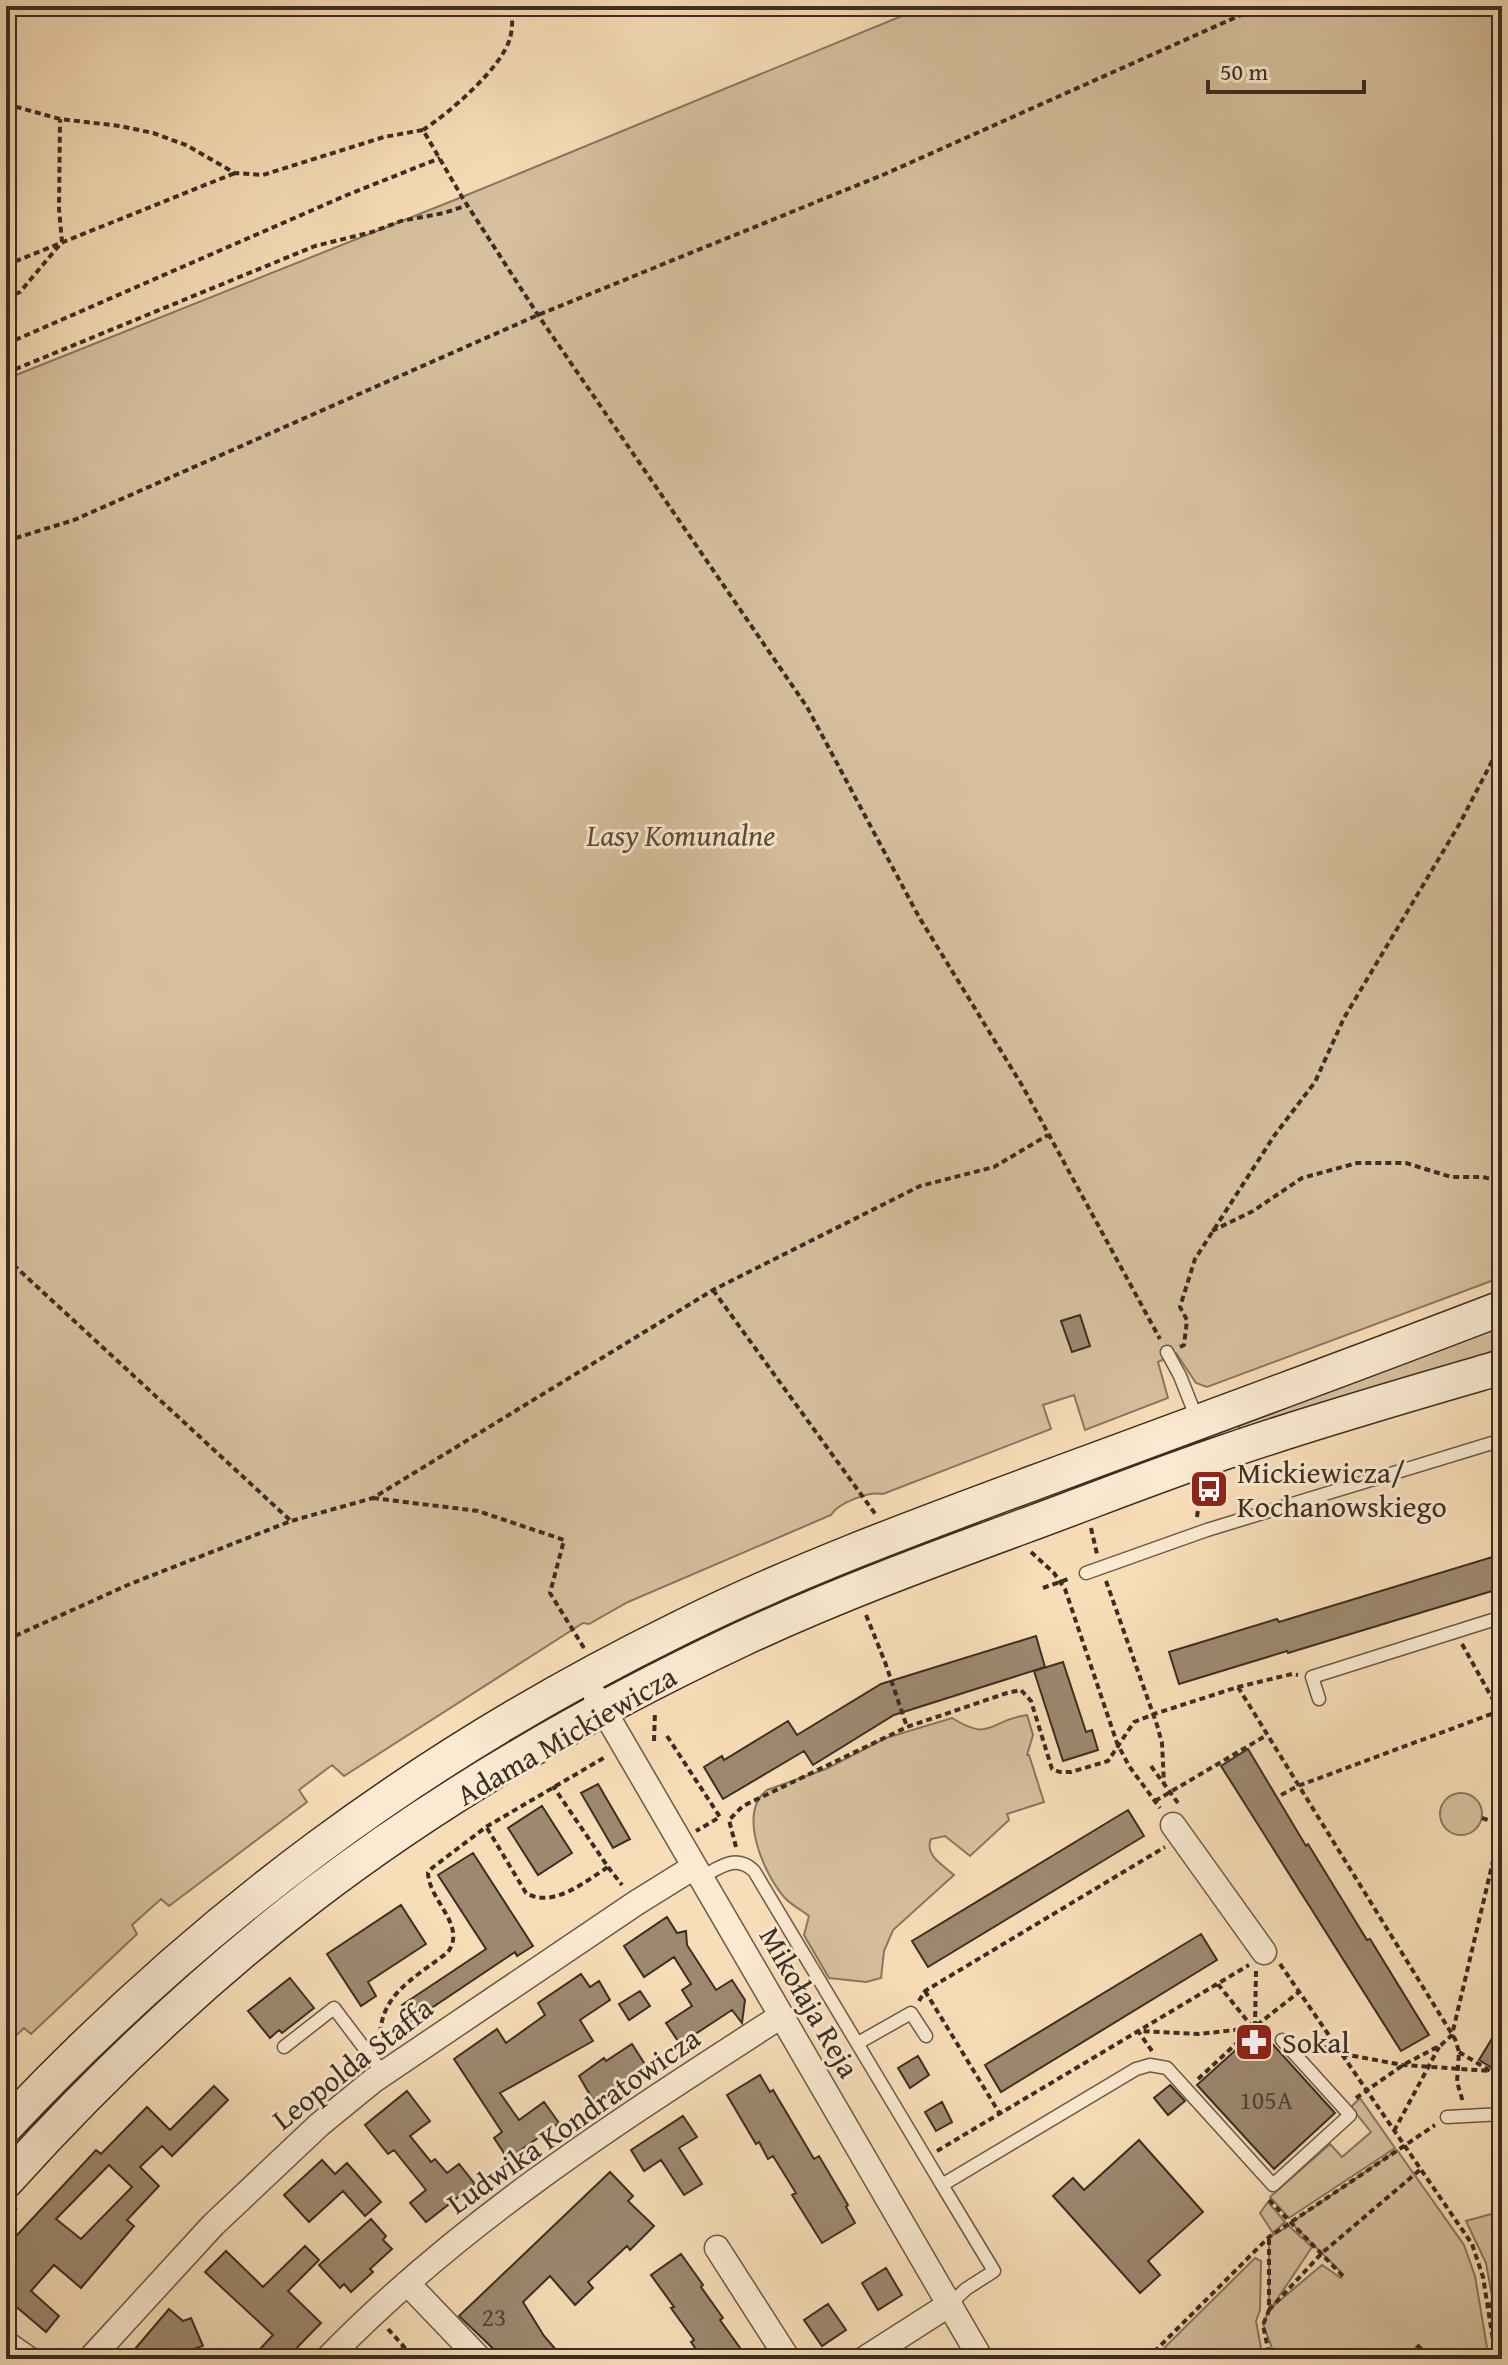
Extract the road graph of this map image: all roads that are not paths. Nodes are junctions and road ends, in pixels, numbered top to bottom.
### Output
1 (1502, 1308) edge
2 (1167, 1352) road end
3 (1502, 1367) edge
4 (1206, 1419) junction
5 (1502, 1440) edge
6 (1226, 1452) junction
7 (1086, 1573) road end
8 (1502, 1617) edge
9 (585, 1663) junction
10 (1319, 1699) dead end
11 (614, 1729) junction
12 (1178, 1831) road end
13 (697, 1873) junction
14 (1264, 1952) road end
15 (781, 2016) junction
16 (926, 2036) dead end
17 (1282, 2040) dead end
18 (858, 2043) junction
19 (284, 2047) dead end
20 (387, 2070) junction
21 (1502, 2114) edge
22 (1447, 2117) road end
23 (6, 2126) edge
24 (942, 2185) junction
25 (12, 2194) edge
26 (717, 2248) dead end
27 (407, 2283) junction
28 (950, 2304) junction
29 (6, 2336) edge
30 (342, 2354) edge
31 (476, 2358) edge
32 (39, 2359) edge
33 (90, 2359) edge
34 (788, 2359) edge
35 (864, 2359) edge
36 (981, 2359) edge

1 - 4 street, Adama Mickiewicza
2 - 4 lane
3 - 6 street, Adama Mickiewicza
4 - 6 street
4 - 9 street, Adama Mickiewicza
5 - 7 lane
6 - 11 street, Adama Mickiewicza
8 - 10 lane
9 - 11 street, Mikołaja Reja
9 - 23 street, Adama Mickiewicza
11 - 13 street, Mikołaja Reja
11 - 25 street, Adama Mickiewicza
12 - 14 street
13 - 15 street, Mikołaja Reja
13 - 18 lane
13 - 20 street, Leopolda Staffa
15 - 27 street, Ludwika Kondratowicza
15 - 28 street, Mikołaja Reja
16 - 18 lane
17 - 24 lane
18 - 24 lane
19 - 20 lane
20 - 33 street, Leopolda Staffa
21 - 22 lane
24 - 28 lane
26 - 34 street
27 - 30 street, Ludwika Kondratowicza
27 - 31 street
28 - 35 street
28 - 36 street, Mikołaja Reja
29 - 32 lane

